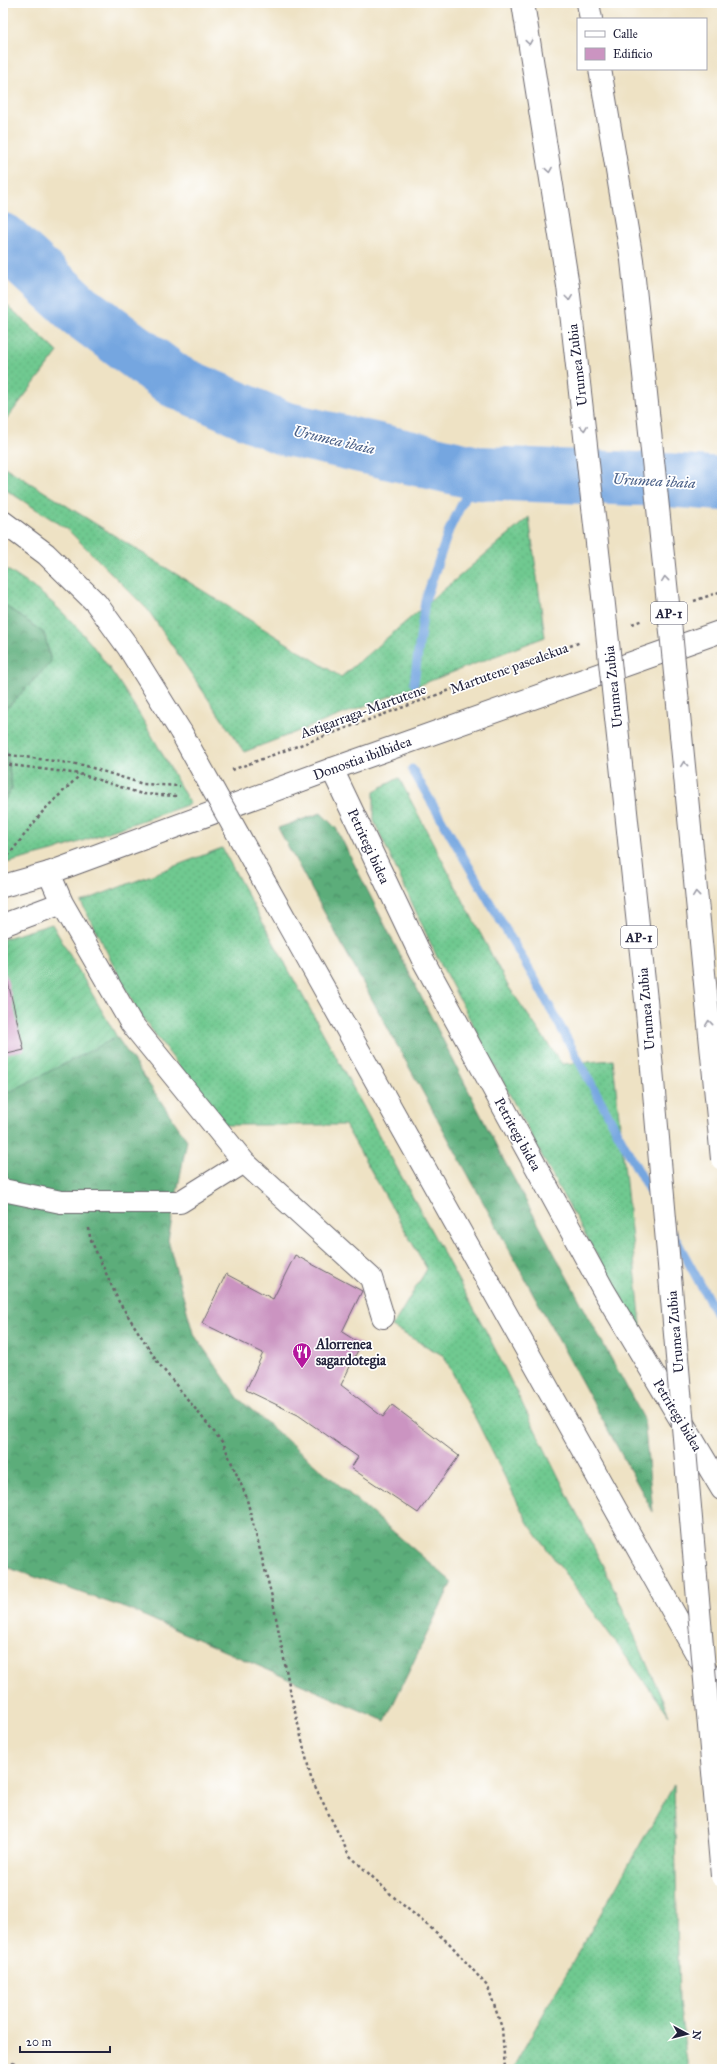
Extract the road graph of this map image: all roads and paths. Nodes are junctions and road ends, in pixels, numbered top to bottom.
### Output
1 (523, 3) edge
2 (588, 3) edge
3 (591, 18) edge
4 (600, 70) edge
5 (3, 522) edge
6 (722, 591) edge
7 (692, 602) dead end
8 (648, 618) dead end
9 (625, 626) dead end
10 (722, 631) edge
11 (588, 640) dead end
12 (3, 754) edge
13 (3, 764) edge
14 (332, 769) junction
15 (231, 770) dead end
16 (80, 774) junction
17 (186, 786) dead end
18 (180, 796) dead end
19 (7, 858) dead end
20 (49, 873) junction
21 (3, 886) edge
22 (62, 903) junction
23 (3, 925) edge
24 (722, 1159) edge
25 (244, 1162) junction
26 (3, 1190) edge
27 (87, 1202) junction
28 (383, 1317) dead end
29 (722, 1489) edge
30 (722, 1699) edge
31 (722, 1876) edge
32 (12, 2062) dead end
33 (30, 2069) edge
34 (505, 2069) edge

1 -> 31 main road, Urumea Zubia / AP-1, bridge
2 - 3 main road
24 -> 4 main road, AP-1, bridge
5 - 30 main road, bridge
6 - 7 path
8 - 9 path
10 - 14 main road, Donostia ibilbidea
11 - 15 path, Astigarraga-Martutene
12 - 17 path
13 - 16 path
14 - 20 main road, Donostia ibilbidea
14 - 29 main road, Petritegi bidea
16 - 18 path
16 - 19 path
20 - 21 main road, Donostia ibilbidea
20 - 22 main road
22 - 23 main road
22 - 25 main road
25 - 27 main road
25 - 28 main road
26 - 27 main road
27 - 34 path
32 - 33 path

